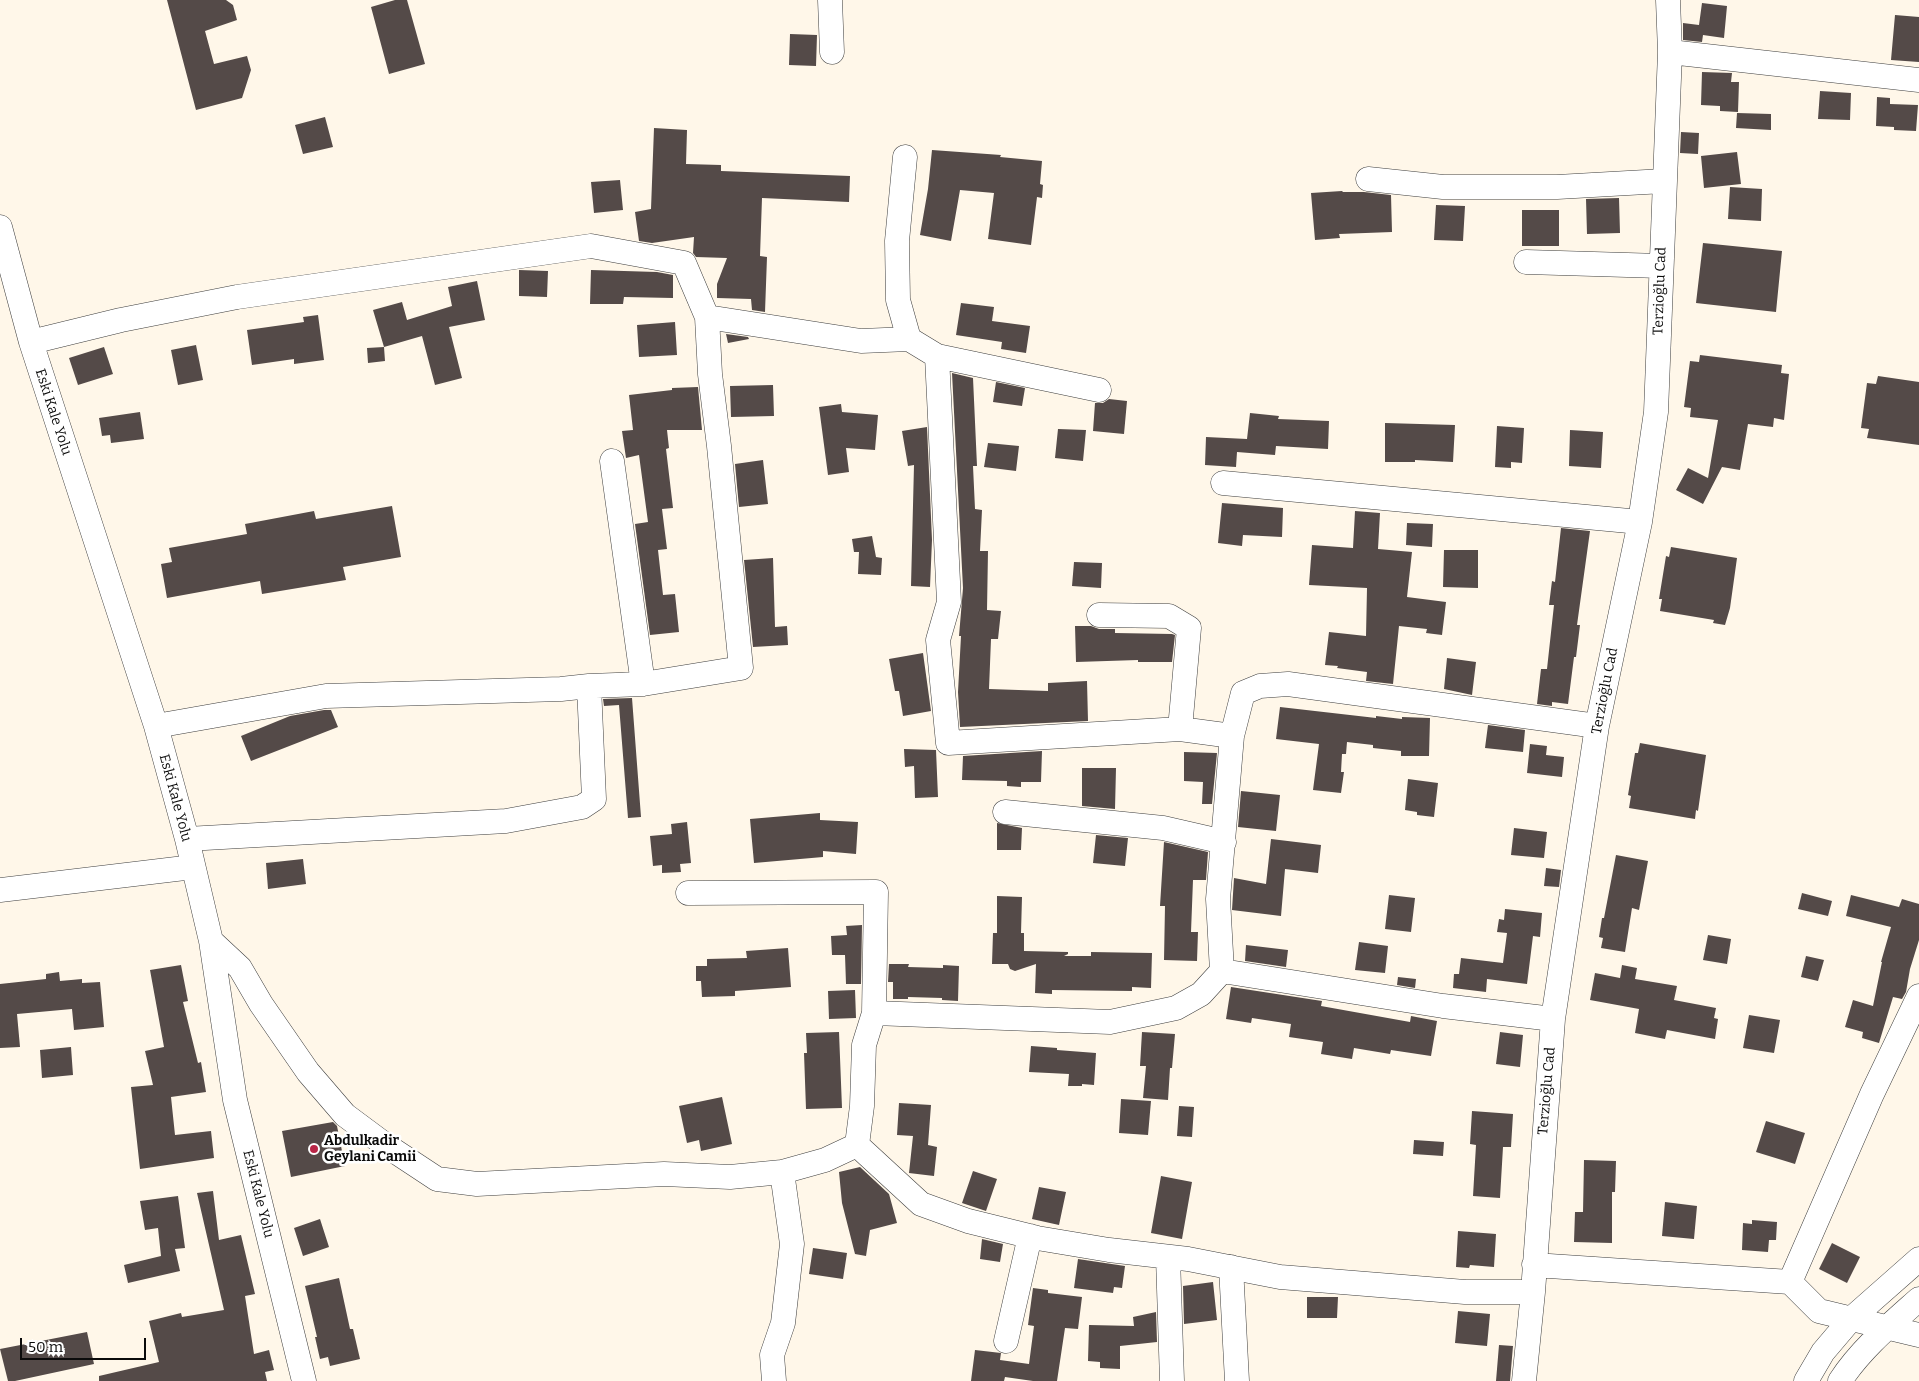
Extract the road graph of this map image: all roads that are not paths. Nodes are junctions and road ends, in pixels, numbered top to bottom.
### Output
1 (830, 0) edge
2 (1668, 0) edge
3 (832, 52) dead end
4 (1670, 52) junction
5 (1919, 80) edge
6 (905, 156) dead end
7 (1368, 179) dead end
8 (1664, 181) junction
9 (0, 227) edge
10 (1526, 262) dead end
11 (1661, 266) junction
12 (707, 317) junction
13 (909, 339) junction
14 (31, 342) junction
15 (937, 356) junction
16 (1099, 390) dead end
17 (612, 461) dead end
18 (1223, 484) dead end
19 (1640, 522) junction
20 (1099, 615) dead end
21 (643, 684) junction
22 (589, 686) junction
23 (156, 726) junction
24 (1597, 726) junction
25 (1180, 729) junction
26 (1232, 736) junction
27 (1004, 812) dead end
28 (187, 839) junction
29 (1224, 842) junction
30 (193, 867) junction
31 (0, 890) edge
32 (688, 893) dead end
33 (211, 941) junction
34 (1222, 971) junction
35 (1919, 996) edge
36 (874, 1013) junction
37 (1553, 1019) junction
38 (857, 1145) junction
39 (782, 1172) junction
40 (1030, 1236) junction
41 (1168, 1257) junction
42 (1919, 1259) edge
43 (1534, 1265) junction
44 (1231, 1268) junction
45 (1790, 1282) junction
46 (1533, 1292) junction
47 (1919, 1298) edge
48 (1851, 1319) junction
49 (1888, 1327) junction
50 (1919, 1335) edge
51 (1006, 1341) dead end
52 (304, 1381) edge
53 (774, 1381) edge
54 (1172, 1381) edge
55 (1237, 1381) edge
56 (1524, 1381) edge
57 (1806, 1381) edge
58 (1840, 1381) edge

1 - 3 street
2 - 4 street, Terzioğlu Cad
4 - 5 street
4 - 8 street, Terzioğlu Cad
6 - 13 street
7 - 8 street
8 - 11 street, Terzioğlu Cad
9 - 14 street, Eski Kale Yolu
10 - 11 street
11 - 19 street, Terzioğlu Cad
12 - 13 street
12 - 14 street
12 - 21 street
13 - 15 street
14 - 23 street, Eski Kale Yolu
15 - 16 street
15 - 25 street
17 - 21 street
18 - 19 street
19 - 24 street, Terzioğlu Cad
20 - 25 street
21 - 22 street
22 - 23 street
22 - 28 street
23 - 28 street, Eski Kale Yolu
24 - 26 street
24 - 37 street, Terzioğlu Cad
25 - 26 street
26 - 29 street
27 - 29 street
28 - 30 street, Eski Kale Yolu
29 - 34 street
30 - 31 street
30 - 33 street, Eski Kale Yolu
32 - 36 street
33 - 39 street
33 - 52 street, Eski Kale Yolu
34 - 36 street
34 - 37 street
35 - 45 street
36 - 38 street
37 - 43 street, Terzioğlu Cad
38 - 39 street
38 - 40 street
39 - 53 street
40 - 41 street
40 - 51 street
41 - 44 street
41 - 54 street
42 - 48 street
43 - 45 street
43 - 46 street, Terzioğlu Cad
44 - 46 street
44 - 55 street
45 - 48 street
46 - 56 street, Terzioğlu Cad
47 - 49 street
48 - 49 street
48 - 57 street
49 - 50 street
49 - 58 street

